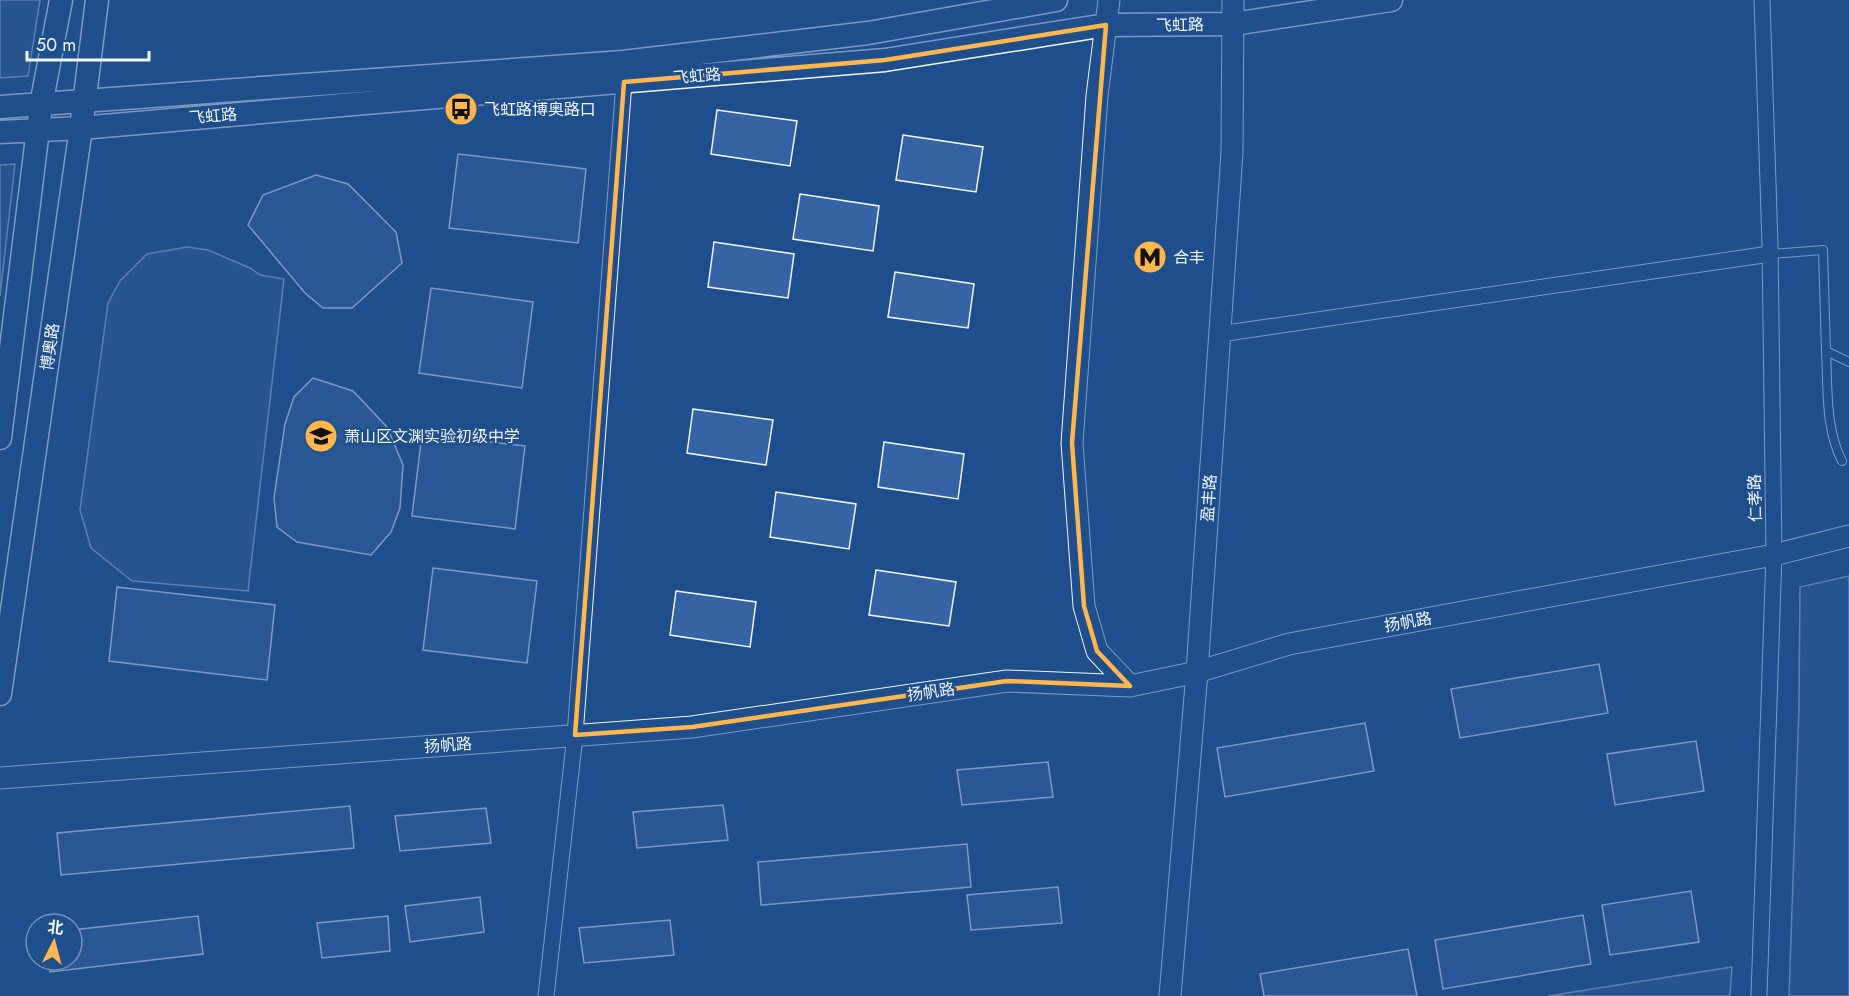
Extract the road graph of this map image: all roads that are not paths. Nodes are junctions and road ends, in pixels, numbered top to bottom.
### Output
1 (61, 0) edge
2 (98, 0) edge
3 (1056, 0) edge
4 (1109, 0) edge
5 (1233, 0) edge
6 (1391, 0) edge
7 (1762, 0) edge
8 (1233, 24) junction
9 (1106, 25) junction
10 (624, 82) junction
11 (84, 101) junction
12 (41, 105) junction
13 (0, 106) edge
14 (81, 128) junction
15 (38, 131) junction
16 (0, 132) edge
17 (1770, 254) junction
18 (1220, 334) junction
19 (1826, 351) junction
20 (1849, 362) edge
21 (0, 438) edge
22 (1842, 461) dead end
23 (1849, 536) edge
24 (1774, 555) junction
25 (1197, 672) junction
26 (1130, 686) junction
27 (0, 694) edge
28 (575, 735) junction
29 (0, 778) edge
30 (546, 996) edge
31 (1170, 996) edge
32 (1759, 996) edge

1 - 12 main road
2 - 11 main road, 博奥路
3 - 11 main road, 飞虹路
4 - 9 street
5 - 8 street, 盈丰路
6 - 8 main road, 飞虹路
7 - 17 street, 仁孝路
8 - 9 main road, 飞虹路
8 - 18 street, 盈丰路
9 - 10 main road, 飞虹路
9 - 26 street
10 - 14 main road, 飞虹路
10 - 28 street
11 - 12 main road, 飞虹路
11 - 14 main road, 博奥路
12 - 13 main road, 飞虹路
12 - 15 main road
14 - 15 main road, 飞虹路
14 - 27 main road, 博奥路
15 - 16 main road, 飞虹路
15 - 21 main road
17 - 18 street
17 - 19 lane
17 - 24 street, 仁孝路
18 - 25 street, 盈丰路
19 - 20 lane
19 - 22 lane
23 - 24 street, 扬帆路
24 - 25 street, 扬帆路
24 - 32 street, 仁孝路
25 - 26 street, 扬帆路
25 - 31 street, 盈丰路
26 - 28 street, 扬帆路
28 - 29 street, 扬帆路
28 - 30 street

